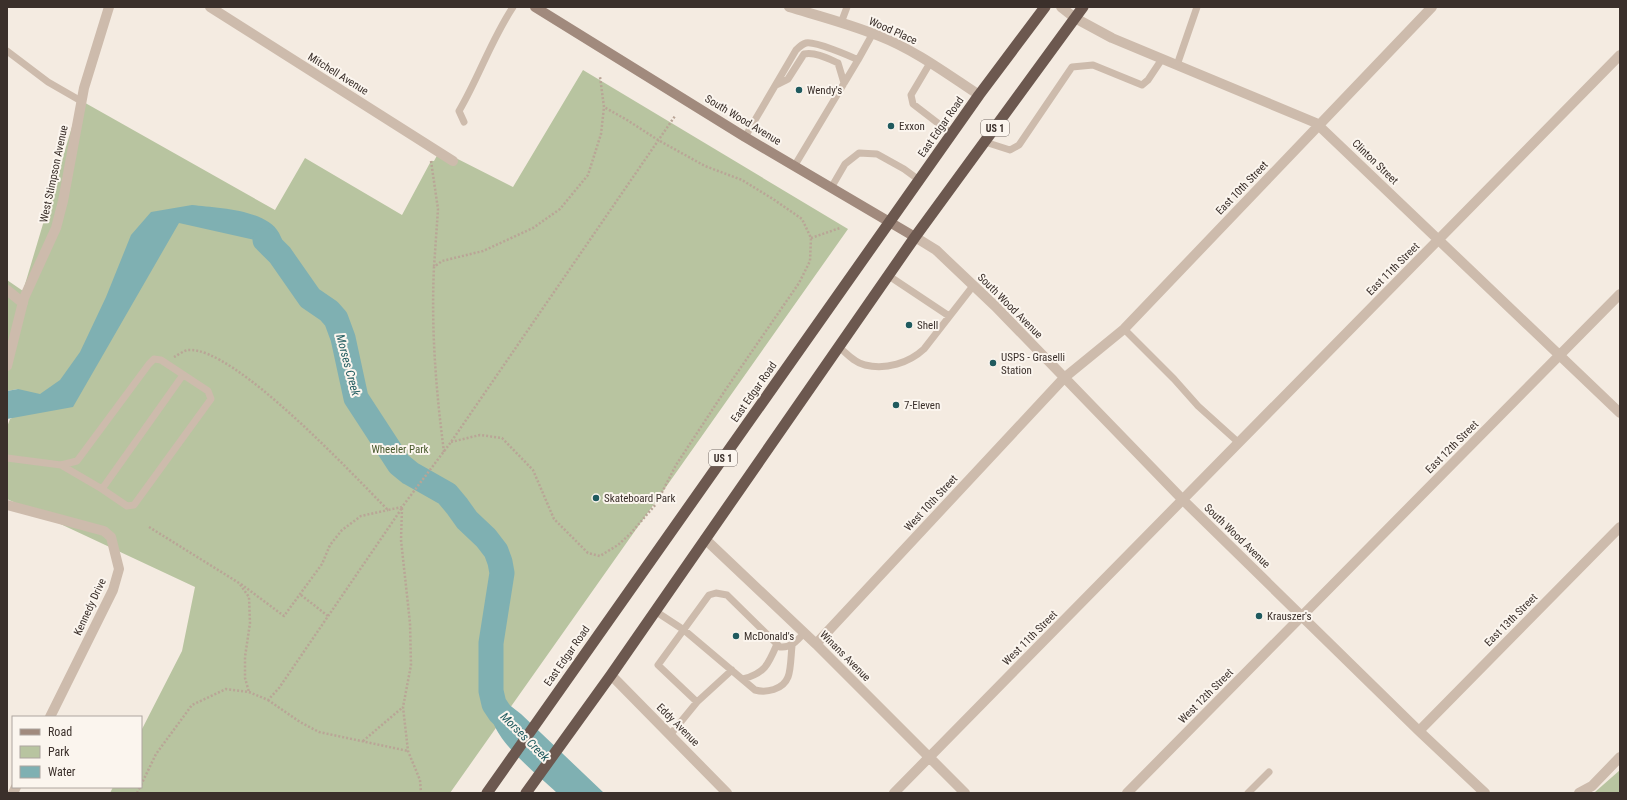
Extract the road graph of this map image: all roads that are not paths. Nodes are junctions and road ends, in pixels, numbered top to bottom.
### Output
1 (109, 7) edge
2 (210, 7) edge
3 (513, 7) edge
4 (535, 7) edge
5 (789, 7) edge
6 (847, 7) edge
7 (1045, 7) edge
8 (1061, 7) edge
9 (1083, 7) edge
10 (1198, 7) edge
11 (1432, 7) edge
12 (1075, 18) junction
13 (841, 23) junction
14 (873, 34) junction
15 (7, 51) edge
16 (1620, 55) edge
17 (1162, 59) junction
18 (858, 60) junction
19 (930, 63) junction
20 (1177, 65) junction
21 (844, 83) junction
22 (775, 86) junction
23 (979, 94) junction
24 (81, 102) junction
25 (464, 122) dead end
26 (1318, 125) junction
27 (952, 134) junction
28 (745, 136) junction
29 (985, 142) junction
30 (453, 161) dead end
31 (795, 165) junction
32 (919, 180) junction
33 (831, 188) junction
34 (889, 222) junction
35 (915, 237) junction
36 (1438, 240) junction
37 (889, 276) junction
38 (973, 286) junction
39 (7, 290) edge
40 (1620, 294) edge
41 (23, 303) junction
42 (949, 316) junction
43 (1124, 329) junction
44 (839, 347) junction
45 (1559, 355) junction
46 (7, 366) edge
47 (183, 375) junction
48 (1064, 378) junction
49 (1620, 413) edge
50 (1239, 443) junction
51 (7, 458) edge
52 (61, 465) junction
53 (102, 489) junction
54 (1183, 500) junction
55 (7, 505) edge
56 (1620, 527) edge
57 (705, 539) junction
58 (655, 611) junction
59 (1302, 617) junction
60 (684, 630) junction
61 (804, 633) junction
62 (777, 644) junction
63 (816, 644) junction
64 (792, 646) junction
65 (732, 670) junction
66 (611, 675) junction
67 (743, 679) junction
68 (697, 702) junction
69 (50, 716) edge
70 (1419, 731) junction
71 (670, 735) junction
72 (930, 757) junction
73 (1620, 757) edge
74 (1269, 772) dead end
75 (489, 790) edge
76 (526, 793) edge
77 (728, 793) edge
78 (894, 793) edge
79 (966, 793) edge
80 (1127, 793) edge
81 (1248, 793) edge
82 (1485, 793) edge
83 (1579, 793) edge

1 - 24 street, West Stimpson Avenue
2 - 30 street, Mitchell Avenue
3 - 25 lane
4 - 28 main road, South Wood Avenue
5 - 13 street, Wood Place
6 - 13 lane
7 - 23 highway, East Edgar Road / US 1
8 - 12 street, Clinton Street
9 - 12 highway, US 1
10 - 20 lane
11 - 26 street, East 10th Street
12 - 17 street, Clinton Street
12 - 29 highway, US 1
13 - 14 street, Wood Place
14 - 18 lane
14 - 19 street, Wood Place
15 - 24 lane
16 - 36 street, East 11th Street
17 - 20 street, Clinton Street
17 - 29 lane
18 - 21 lane
18 - 22 lane
19 - 23 street, Wood Place
19 - 27 lane
20 - 26 street, Clinton Street
21 - 22 lane
21 - 31 lane
22 - 28 lane
23 - 27 highway, East Edgar Road / US 1
24 - 41 street, West Stimpson Avenue
26 - 36 street, Clinton Street
26 - 43 street, East 10th Street
27 - 32 highway, East Edgar Road / US 1
28 - 31 main road, South Wood Avenue
29 - 35 highway, US 1
31 - 33 main road, South Wood Avenue
32 - 33 lane
32 - 34 highway, East Edgar Road / US 1
33 - 34 main road, South Wood Avenue
34 - 35 main road, South Wood Avenue
34 - 75 highway, East Edgar Road / US 1
35 - 37 highway, US 1
35 - 38 street, South Wood Avenue
36 - 45 street, Clinton Street
36 - 50 street, East 11th Street
37 - 42 lane
37 - 44 highway, US 1
38 - 42 lane
38 - 48 street, South Wood Avenue
39 - 41 street
40 - 45 street, East 12th Street
41 - 46 street, West Stimpson Avenue
42 - 44 lane
43 - 48 street, East 10th Street
43 - 50 lane
44 - 57 highway, US 1
45 - 49 street, Clinton Street
45 - 59 street, East 12th Street
47 - 52 lane
47 - 53 lane
47 - 53 lane
48 - 54 street, South Wood Avenue
48 - 63 street, West 10th Street
50 - 54 street, East 11th Street
51 - 52 lane
52 - 53 lane
54 - 59 street, South Wood Avenue
54 - 72 street, West 11th Street
55 - 69 street, Kennedy Drive
56 - 70 street, East 13th Street
57 - 58 highway, US 1
57 - 61 street, Winans Avenue
58 - 60 lane
58 - 66 highway, US 1
59 - 70 street, South Wood Avenue
59 - 80 street, West 12th Street
60 - 62 lane
60 - 65 lane
60 - 68 lane
61 - 63 street, Winans Avenue
61 - 64 lane
62 - 64 lane
62 - 67 lane
63 - 72 street, Winans Avenue
64 - 67 lane
65 - 67 lane
65 - 68 lane
66 - 71 street, Eddy Avenue
66 - 76 highway, US 1
68 - 71 lane
70 - 82 street, South Wood Avenue
71 - 77 street, Eddy Avenue
72 - 78 street, West 11th Street
72 - 79 street, Winans Avenue
73 - 83 street
74 - 81 lane

